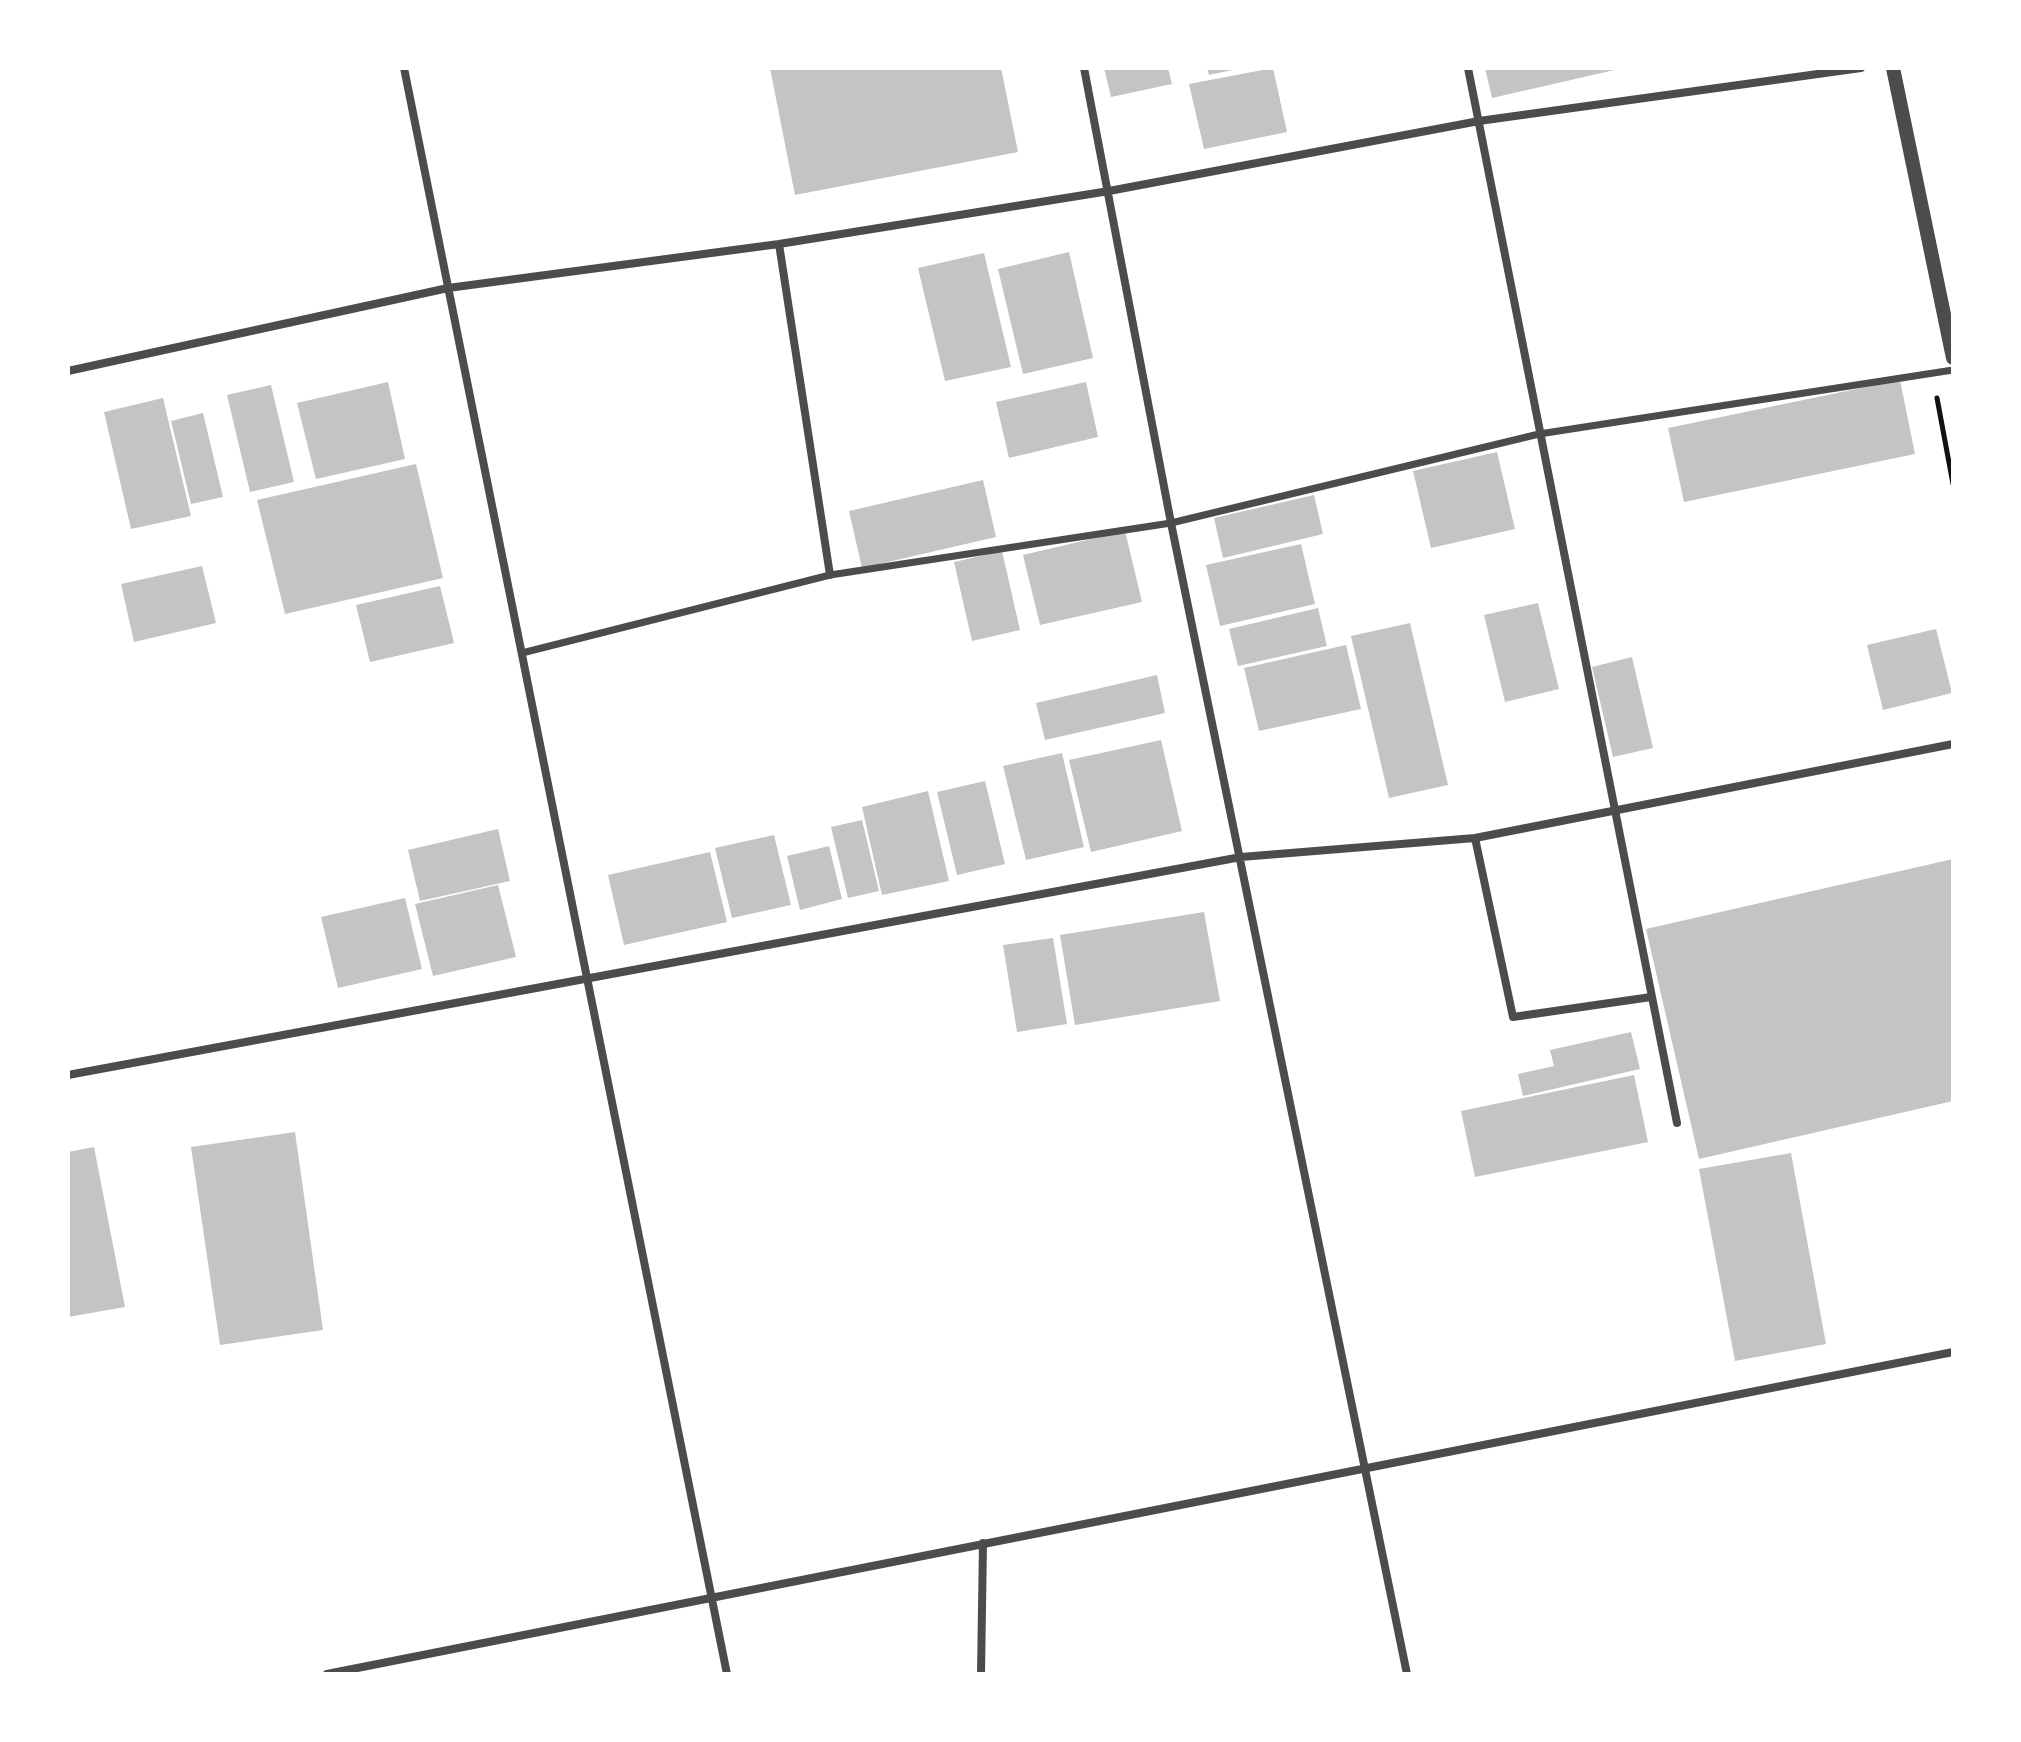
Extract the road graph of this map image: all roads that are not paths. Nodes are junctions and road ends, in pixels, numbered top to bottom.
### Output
1 (404, 68) edge
2 (1084, 68) edge
3 (1468, 68) edge
4 (1861, 68) edge
5 (1893, 68) edge
6 (1479, 121) junction
7 (1109, 191) junction
8 (779, 244) junction
9 (448, 288) junction
10 (1953, 358) edge
11 (1953, 370) edge
12 (68, 371) edge
13 (1539, 434) junction
14 (1171, 523) junction
15 (830, 575) junction
16 (522, 653) junction
17 (1953, 744) edge
18 (1617, 813) junction
19 (1475, 838) junction
20 (1241, 857) junction
21 (587, 978) junction
22 (1651, 997) junction
23 (68, 1075) edge
24 (1677, 1123) dead end
25 (1953, 1352) edge
26 (1365, 1468) junction
27 (983, 1543) junction
28 (711, 1598) junction
29 (327, 1674) edge
30 (727, 1674) edge
31 (981, 1674) edge
32 (1407, 1674) edge

1 - 9 street
2 - 7 street
3 - 6 street
4 - 6 street
5 - 10 street
6 - 7 street
6 - 13 street
7 - 8 street
7 - 14 street
8 - 9 street
8 - 15 street
9 - 12 street
9 - 16 street
11 - 13 street
13 - 14 street
13 - 18 street
14 - 15 street
14 - 20 street
15 - 16 street
16 - 21 street
17 - 18 street
18 - 19 street
18 - 22 street
19 - 20 street
19 - 22 street
20 - 21 street
20 - 26 street
21 - 23 street
21 - 28 street
22 - 24 street
25 - 26 street
26 - 27 street
26 - 32 street
27 - 28 street
27 - 31 street
28 - 29 street
28 - 30 street

